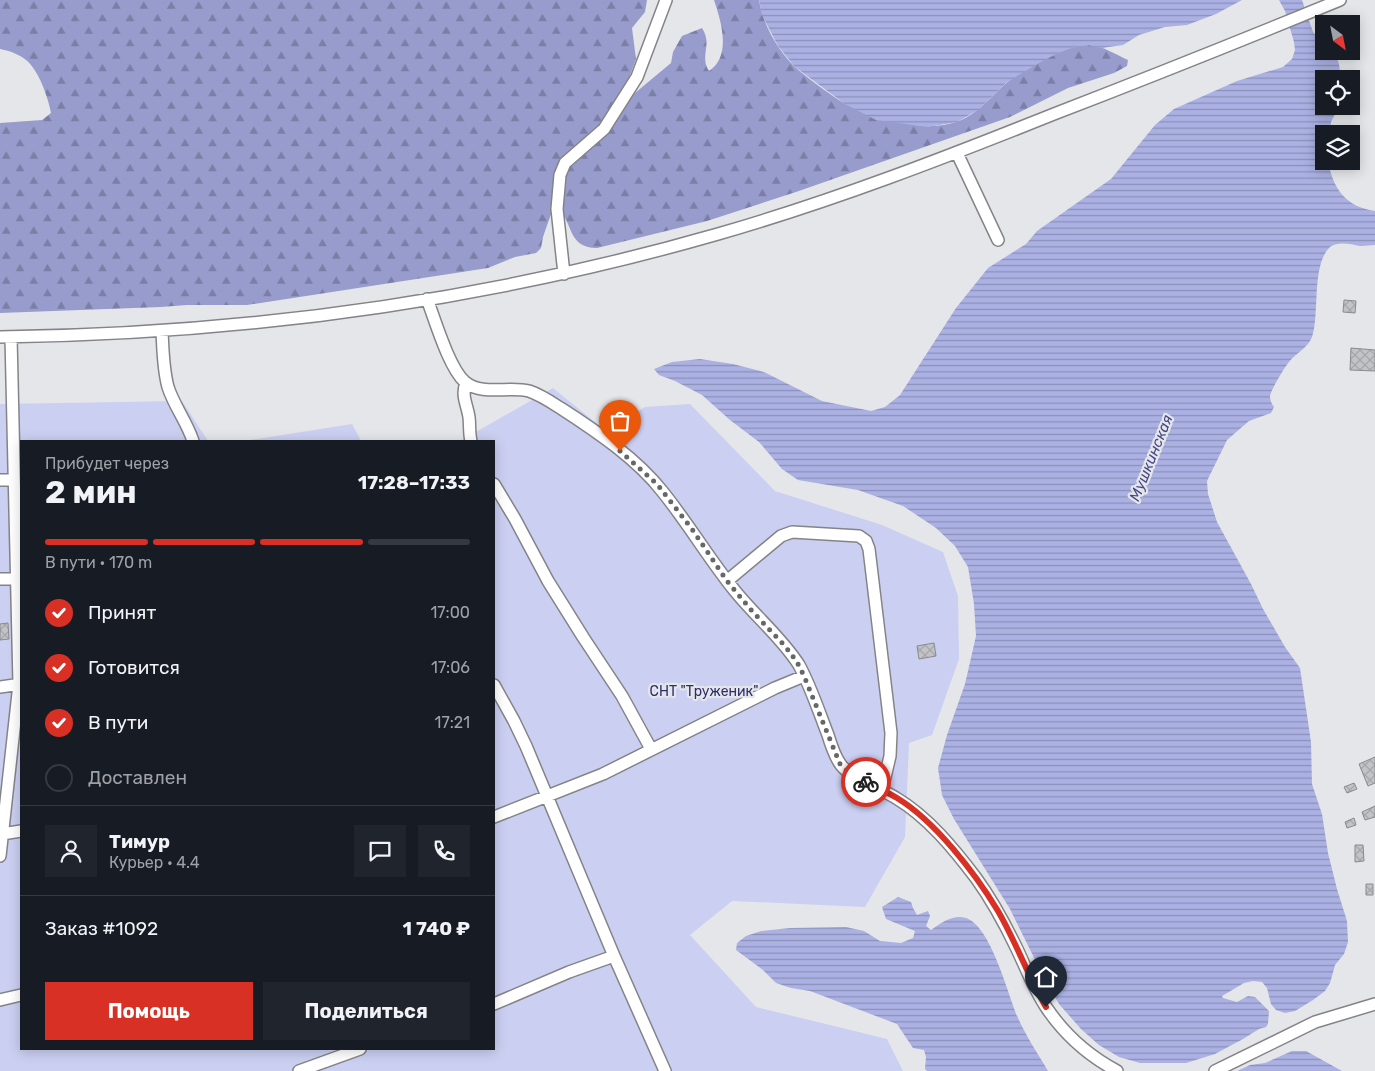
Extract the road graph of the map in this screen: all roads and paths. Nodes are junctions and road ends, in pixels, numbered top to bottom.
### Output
1 (666, 0) edge
2 (1337, 1) edge
3 (957, 153) junction
4 (998, 240) dead end
5 (564, 274) junction
6 (427, 299) junction
7 (162, 331) junction
8 (5, 337) edge
9 (466, 383) junction
10 (193, 440) edge
11 (469, 440) edge
12 (0, 480) edge
13 (13, 480) junction
14 (495, 486) edge
15 (0, 579) edge
16 (16, 579) junction
17 (727, 581) junction
18 (804, 676) junction
19 (20, 684) edge
20 (0, 687) edge
21 (495, 687) edge
22 (651, 749) junction
23 (882, 790) junction
24 (4, 794) edge
25 (547, 796) junction
26 (495, 817) edge
27 (20, 831) edge
28 (2, 834) junction
29 (0, 856) edge
30 (614, 956) junction
31 (20, 995) edge
32 (0, 1000) edge
33 (495, 1004) edge
34 (1375, 1004) edge
35 (357, 1050) edge
36 (299, 1071) edge
37 (664, 1071) edge
38 (1117, 1071) edge
39 (1215, 1071) edge

1 - 5 street
2 - 3 street
3 - 4 street
3 - 5 street
5 - 6 street
6 - 7 street
6 - 9 street
7 - 8 street
7 - 10 street
8 - 13 street
9 - 11 street
9 - 17 street
12 - 13 street
13 - 16 street
14 - 22 street
15 - 16 street
16 - 19 street
17 - 18 street
17 - 23 street
18 - 22 street
18 - 23 street
19 - 20 street
19 - 24 street
21 - 25 street
22 - 25 street
23 - 38 street
24 - 28 street
25 - 26 street
25 - 30 street
27 - 28 street
28 - 29 street
30 - 33 street
30 - 37 street
31 - 32 street
34 - 39 street
35 - 36 street

